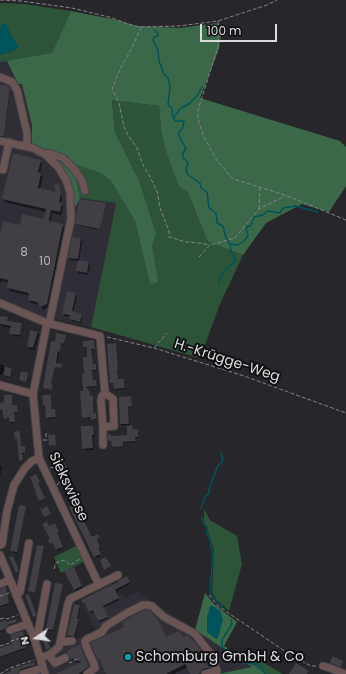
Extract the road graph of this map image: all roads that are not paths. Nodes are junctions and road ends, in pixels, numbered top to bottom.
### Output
1 (0, 77) edge
2 (0, 141) edge
3 (9, 142) junction
4 (27, 147) junction
5 (46, 155) junction
6 (0, 169) edge
7 (85, 191) dead end
8 (0, 303) edge
9 (48, 324) junction
10 (0, 385) edge
11 (105, 393) junction
12 (33, 394) junction
13 (113, 411) junction
14 (102, 412) junction
15 (103, 427) junction
16 (103, 445) dead end
17 (39, 458) junction
18 (29, 544) dead end
19 (0, 546) edge
20 (0, 555) edge
21 (118, 575) dead end
22 (10, 580) junction
23 (0, 584) edge
24 (47, 584) dead end
25 (99, 585) junction
26 (14, 593) junction
27 (28, 624) junction
28 (10, 630) dead end
29 (32, 636) junction
30 (72, 640) dead end
31 (61, 642) junction
32 (49, 655) junction
33 (65, 658) dead end
34 (38, 659) junction
35 (323, 666) road end
36 (44, 671) edge
37 (23, 674) edge
38 (87, 674) edge
39 (205, 674) edge
40 (345, 674) edge

1 - 4 street
2 - 3 street
3 - 4 street
3 - 6 street
4 - 5 street
5 - 7 street
5 - 9 street, Siekswiese
8 - 9 street
9 - 11 street
9 - 12 street, Siekswiese
10 - 12 street
11 - 13 street
11 - 14 street
12 - 17 street, Siekswiese
13 - 14 street
13 - 15 street
14 - 15 street
15 - 16 street
17 - 19 street
17 - 25 street, Siekswiese
18 - 26 street
20 - 22 street
21 - 25 street
22 - 23 street
22 - 26 street
24 - 29 street
25 - 31 street
26 - 27 street
27 - 28 street
27 - 29 street
29 - 34 street
30 - 31 street
31 - 32 street
32 - 33 street
32 - 34 street
34 - 36 street
35 - 40 street
36 - 37 street
38 - 39 street

